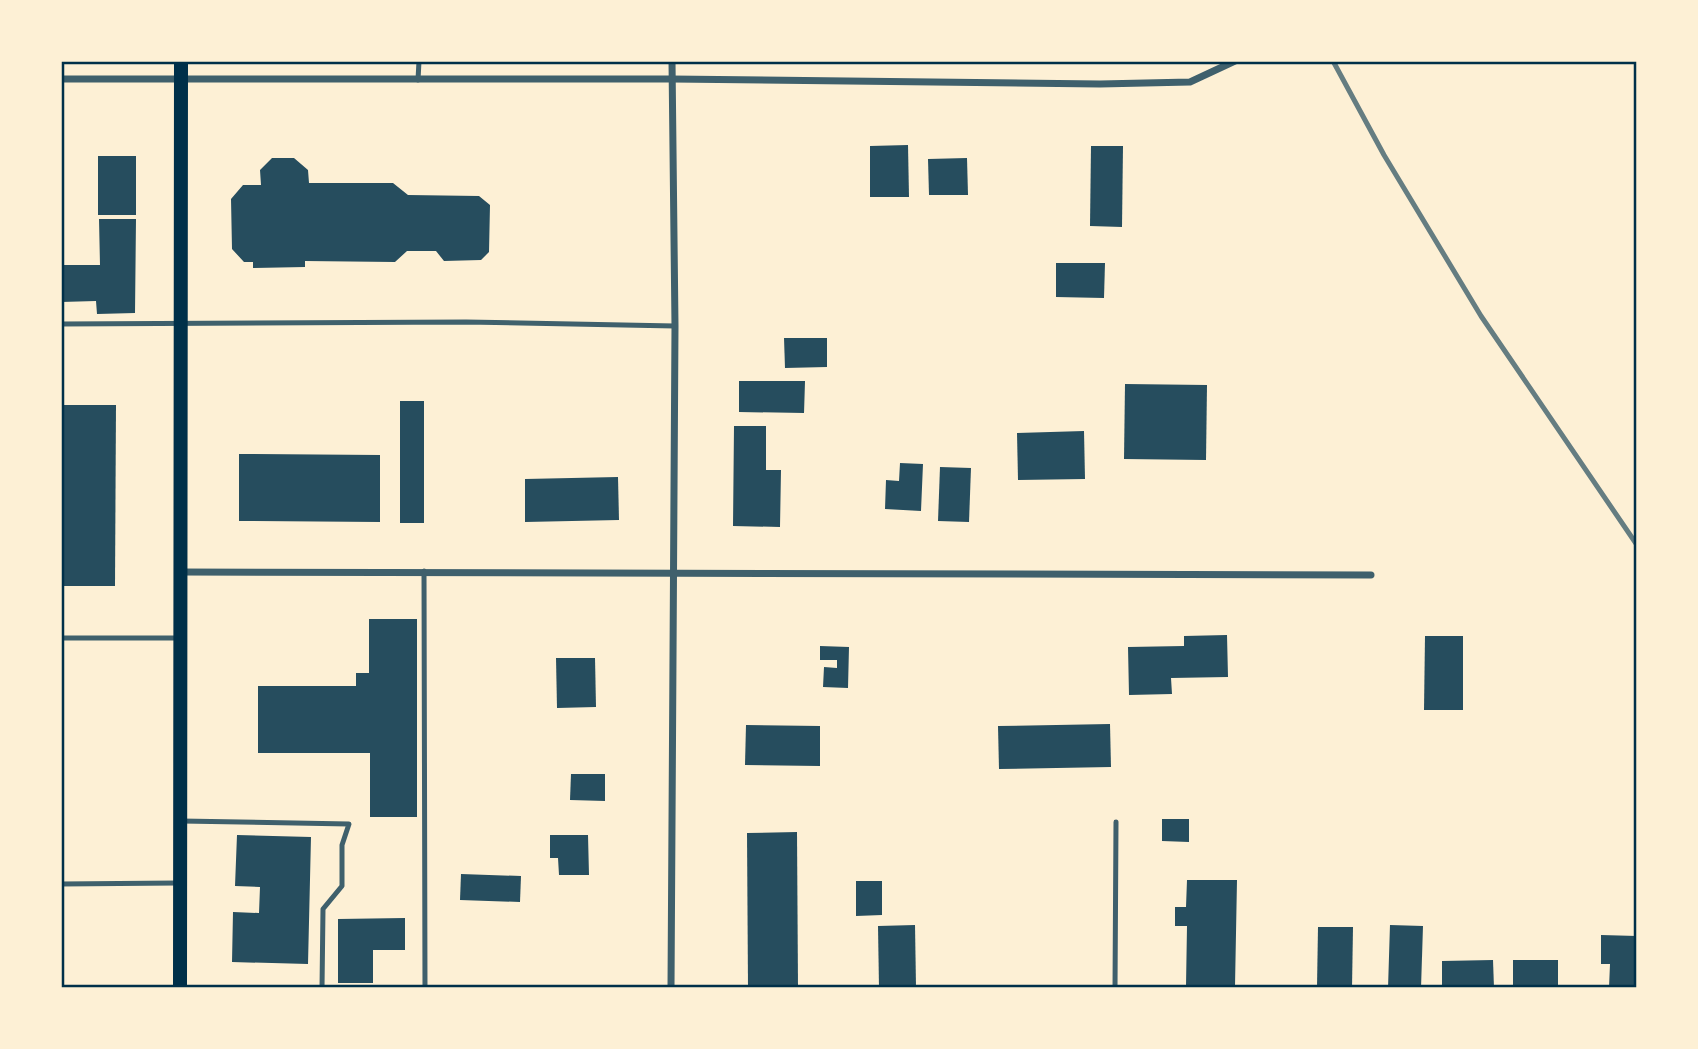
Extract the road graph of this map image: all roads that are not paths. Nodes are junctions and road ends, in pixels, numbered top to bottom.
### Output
1 (181, 61) edge
2 (419, 61) edge
3 (672, 61) edge
4 (1235, 61) edge
5 (61, 79) edge
6 (672, 79) junction
7 (181, 80) junction
8 (418, 80) junction
9 (61, 324) edge
10 (181, 324) junction
11 (674, 326) junction
12 (424, 571) junction
13 (179, 572) junction
14 (672, 574) junction
15 (1371, 575) dead end
16 (61, 638) edge
17 (179, 638) junction
18 (180, 821) junction
19 (1116, 822) dead end
20 (180, 883) junction
21 (61, 884) edge
22 (180, 988) edge
23 (322, 988) edge
24 (425, 988) edge
25 (671, 988) edge
26 (1115, 988) edge

1 - 7 main road
2 - 8 lane
3 - 6 street
4 - 6 street
5 - 7 street
6 - 8 street
6 - 11 street
7 - 8 street
7 - 10 main road
9 - 10 lane
10 - 11 lane
10 - 13 main road
11 - 14 street
12 - 13 street
12 - 14 street
12 - 24 lane
13 - 17 main road
14 - 15 street
14 - 25 street
16 - 17 lane
17 - 18 main road
18 - 20 main road
18 - 23 lane
19 - 26 lane
20 - 21 lane
20 - 22 main road

